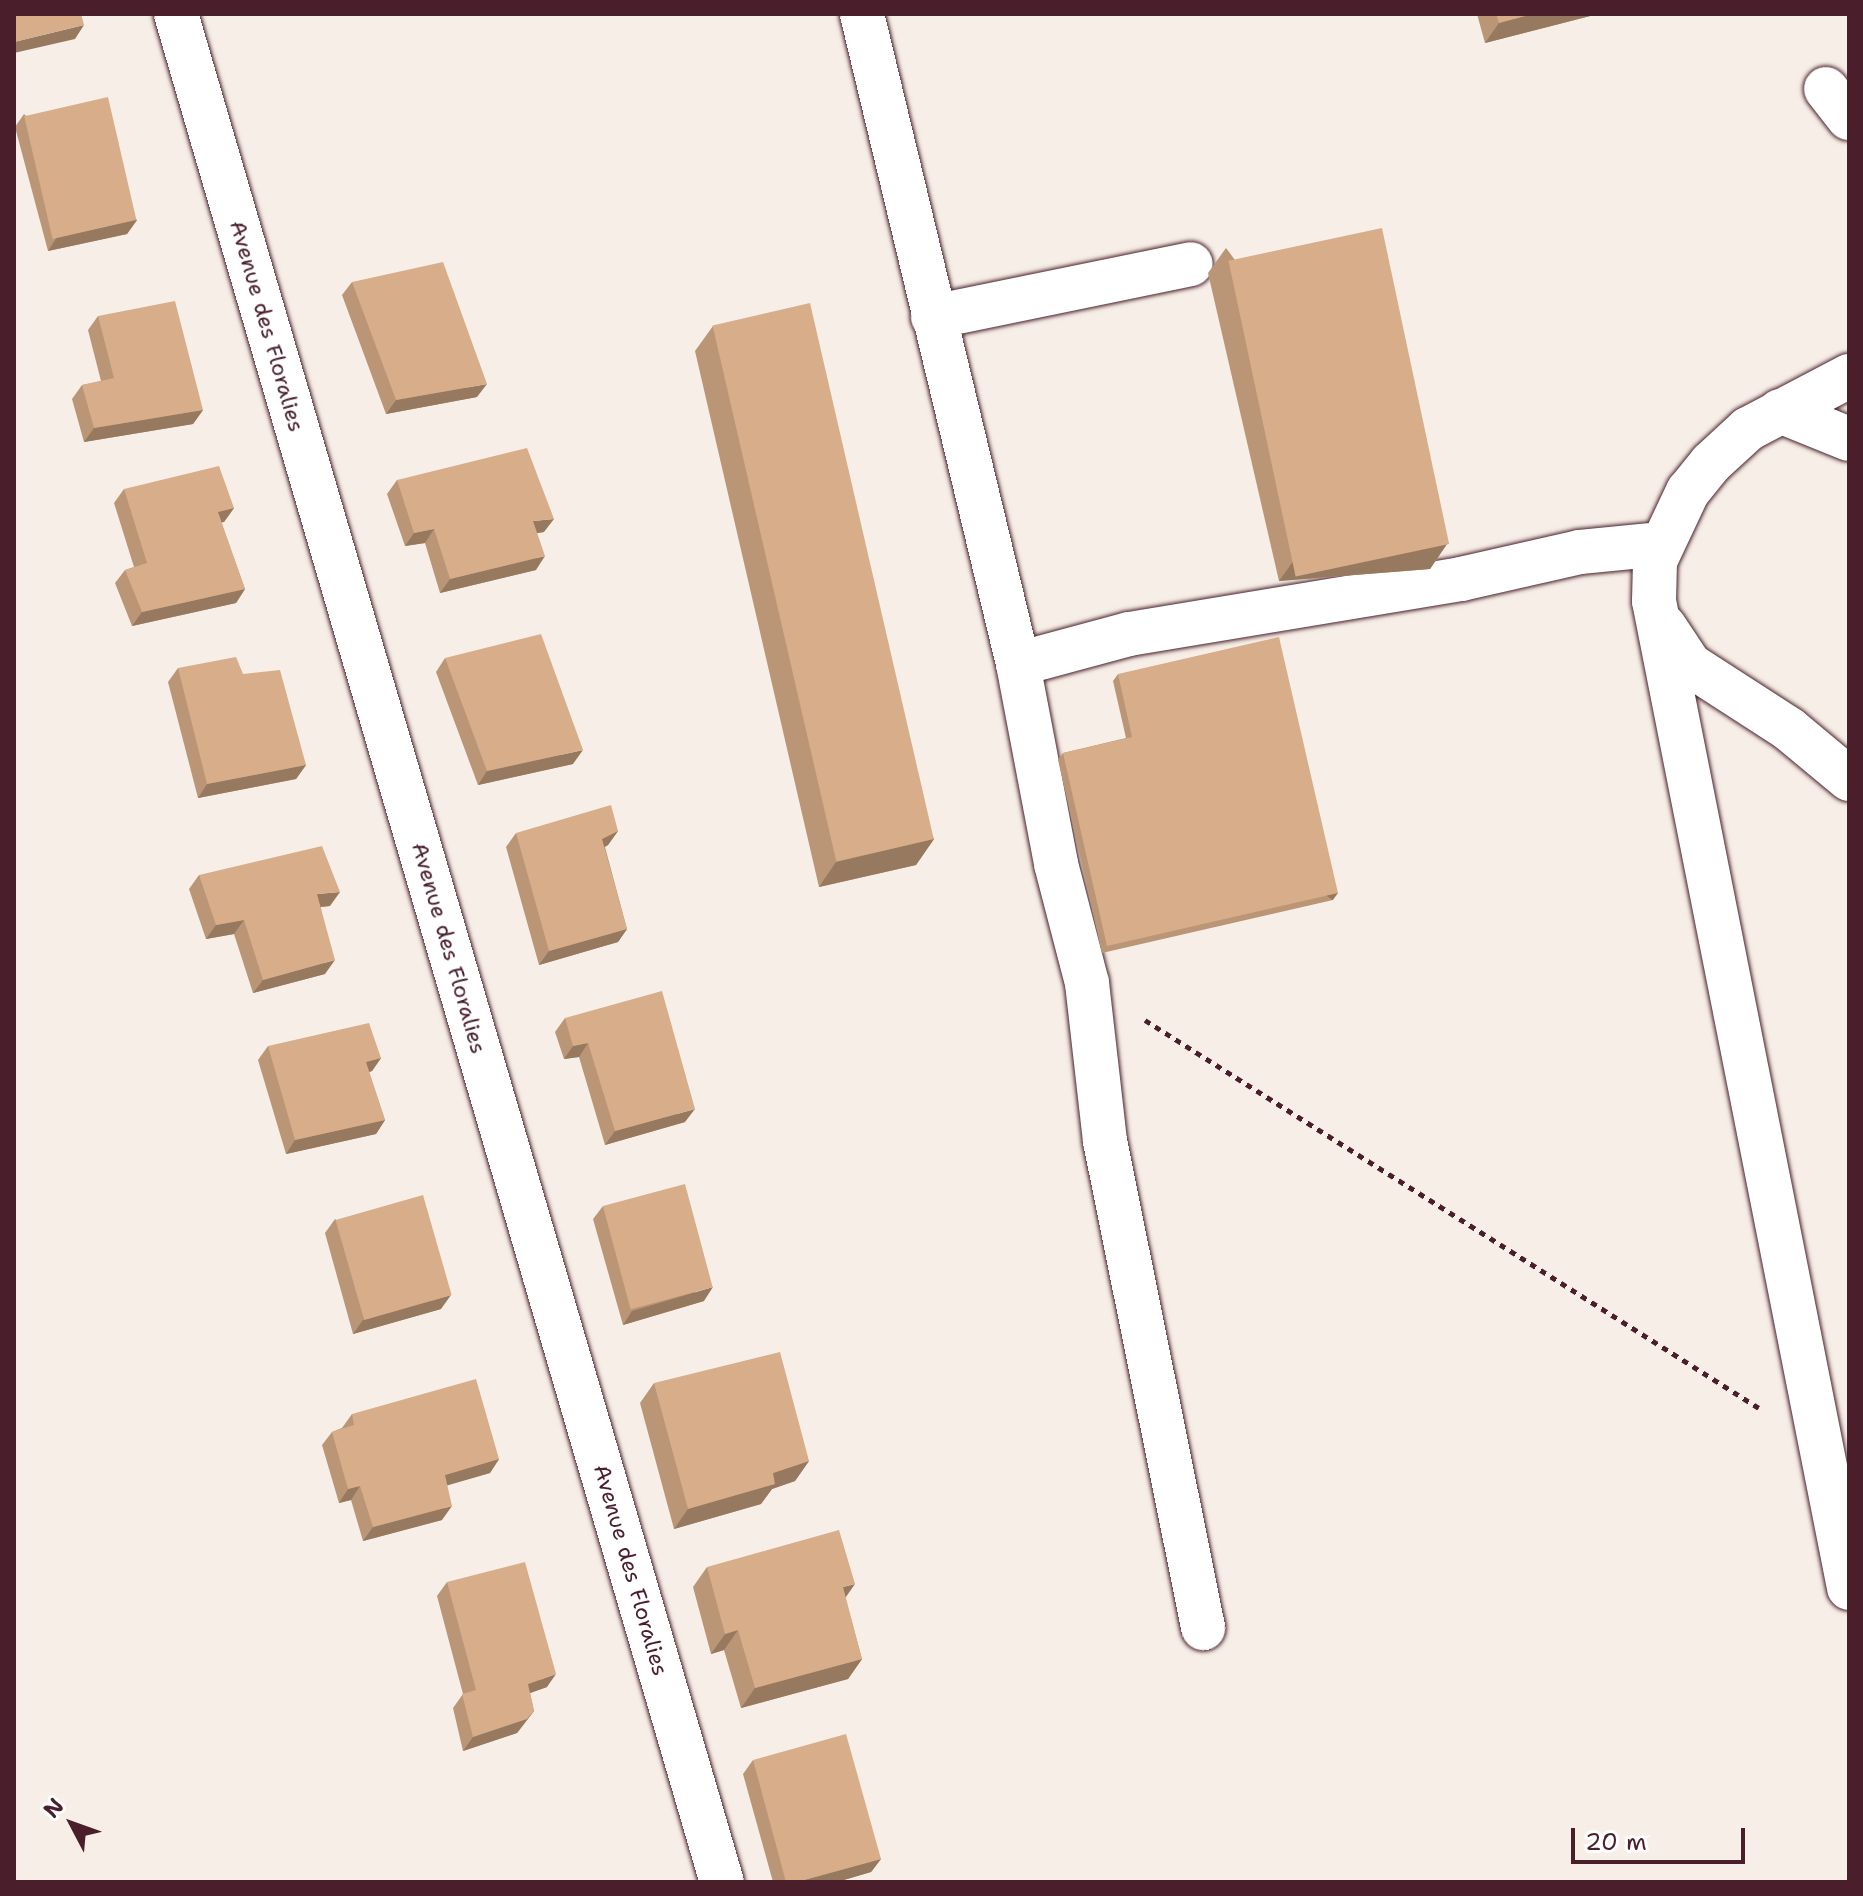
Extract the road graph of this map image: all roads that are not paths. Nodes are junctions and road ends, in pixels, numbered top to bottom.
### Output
1 (176, 14) edge
2 (862, 14) edge
3 (1191, 264) dead end
4 (933, 317) junction
5 (1849, 376) edge
6 (1780, 411) junction
7 (1849, 439) edge
8 (1662, 544) junction
9 (1658, 617) junction
10 (1018, 664) junction
11 (1849, 779) edge
12 (1849, 1588) edge
13 (1203, 1628) dead end
14 (722, 1882) edge

1 - 14 street, Avenue des Floralies
2 - 4 street
3 - 4 street
4 - 10 street
5 - 6 street
6 - 7 street
6 - 8 street
8 - 9 street
8 - 10 street
9 - 11 street
9 - 12 street
10 - 13 street

